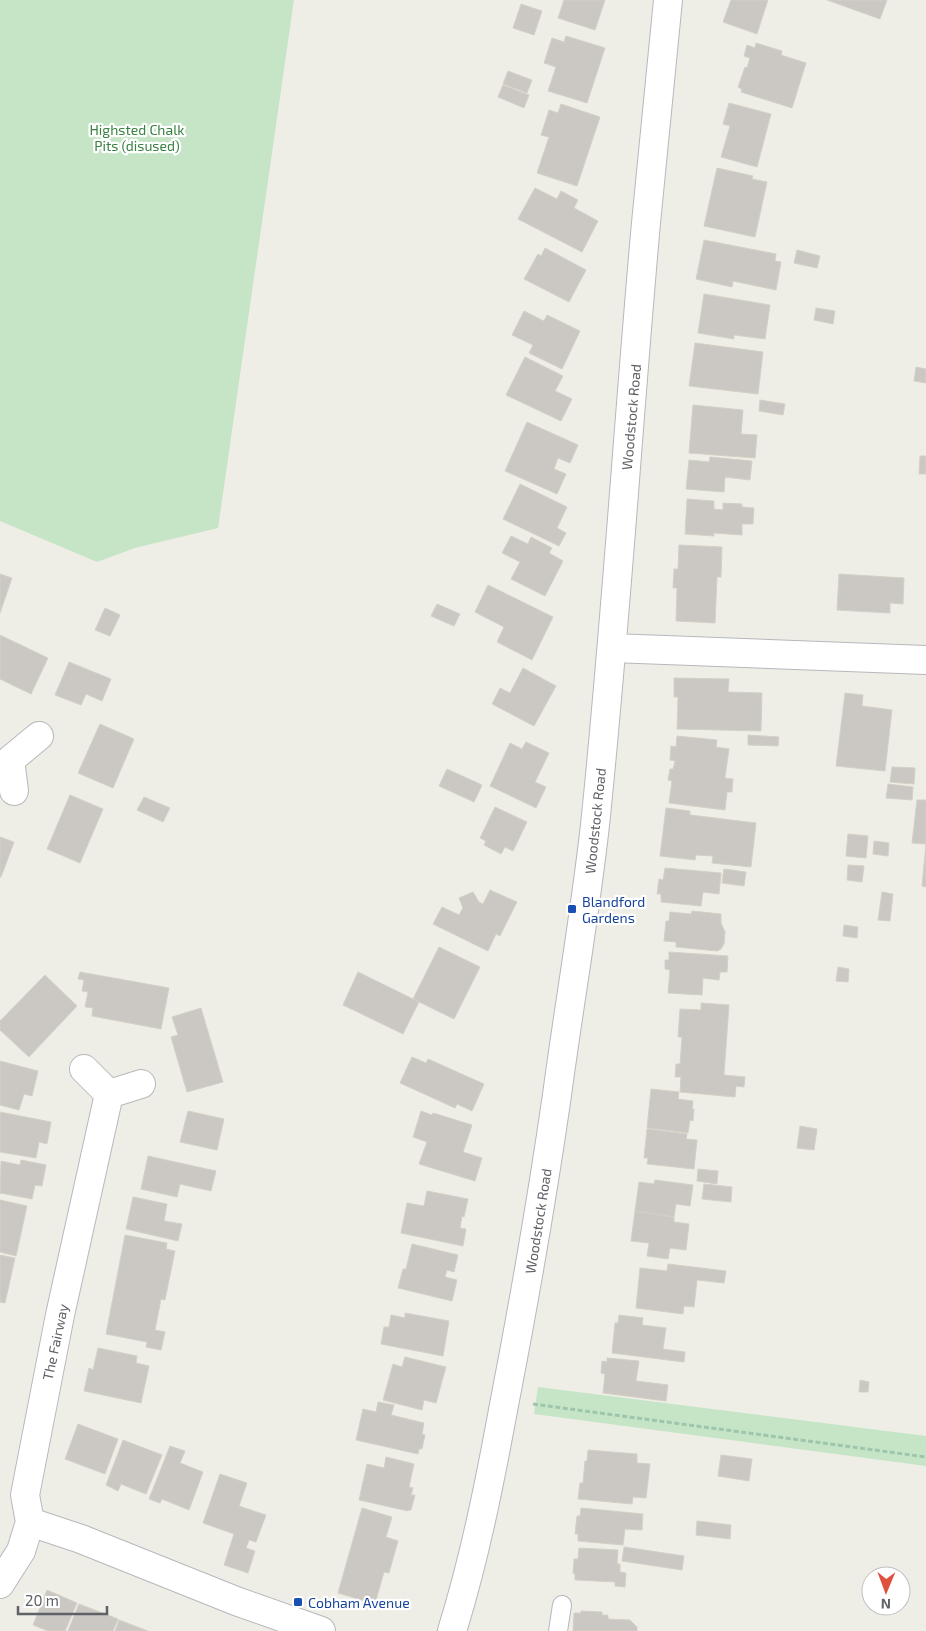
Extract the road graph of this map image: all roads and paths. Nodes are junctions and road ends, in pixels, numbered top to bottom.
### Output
1 (668, 0) edge
2 (612, 648) junction
3 (926, 660) edge
4 (39, 736) dead end
5 (5, 757) edge
6 (14, 791) dead end
7 (84, 1069) dead end
8 (141, 1084) dead end
9 (109, 1094) junction
10 (505, 1400) junction
11 (926, 1457) edge
12 (30, 1522) junction
13 (0, 1584) edge
14 (562, 1605) dead end
15 (322, 1631) edge
16 (452, 1631) edge
17 (558, 1631) edge

1 - 2 street, Woodstock Road
2 - 3 street
2 - 10 street, Woodstock Road
4 - 5 street
5 - 6 street
7 - 9 street
8 - 9 street
9 - 12 street, The Fairway
10 - 11 path
10 - 16 street, Woodstock Road
12 - 13 street, The Fairway
12 - 15 street
14 - 17 lane

